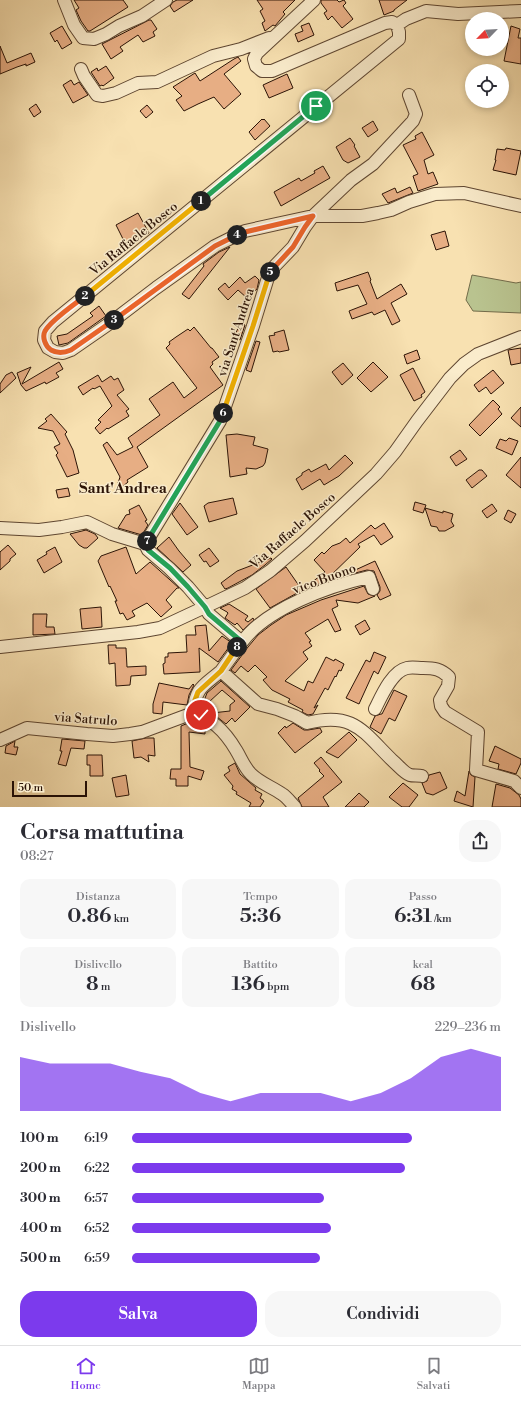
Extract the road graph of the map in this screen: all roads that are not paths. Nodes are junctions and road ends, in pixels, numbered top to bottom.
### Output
1 (64, 0) edge
2 (166, 0) edge
3 (314, 0) edge
4 (521, 10) edge
5 (404, 23) junction
6 (276, 35) junction
7 (81, 69) dead end
8 (409, 95) dead end
9 (521, 206) edge
10 (313, 216) junction
11 (521, 337) edge
12 (0, 528) edge
13 (145, 544) junction
14 (373, 589) dead end
15 (205, 607) junction
16 (242, 642) junction
17 (0, 647) edge
18 (221, 671) junction
19 (375, 709) dead end
20 (193, 713) junction
21 (0, 740) edge
22 (422, 776) dead end
23 (521, 788) edge
24 (295, 807) edge

1 - 2 street
3 - 6 street
4 - 5 street
5 - 6 street
5 - 10 street, Via Raffaele Bosco
6 - 7 street
8 - 10 street, via Sant'Andrea
9 - 10 street, Via Raffaele Bosco
10 - 13 street, via Sant'Andrea
11 - 15 street, Via Raffaele Bosco
12 - 13 street
13 - 15 street
14 - 16 street, vico Buono
15 - 16 street
15 - 17 street, Via Raffaele Bosco
16 - 18 street
18 - 20 street
18 - 22 street
19 - 23 street
20 - 21 street, via Satrulo
20 - 24 street

